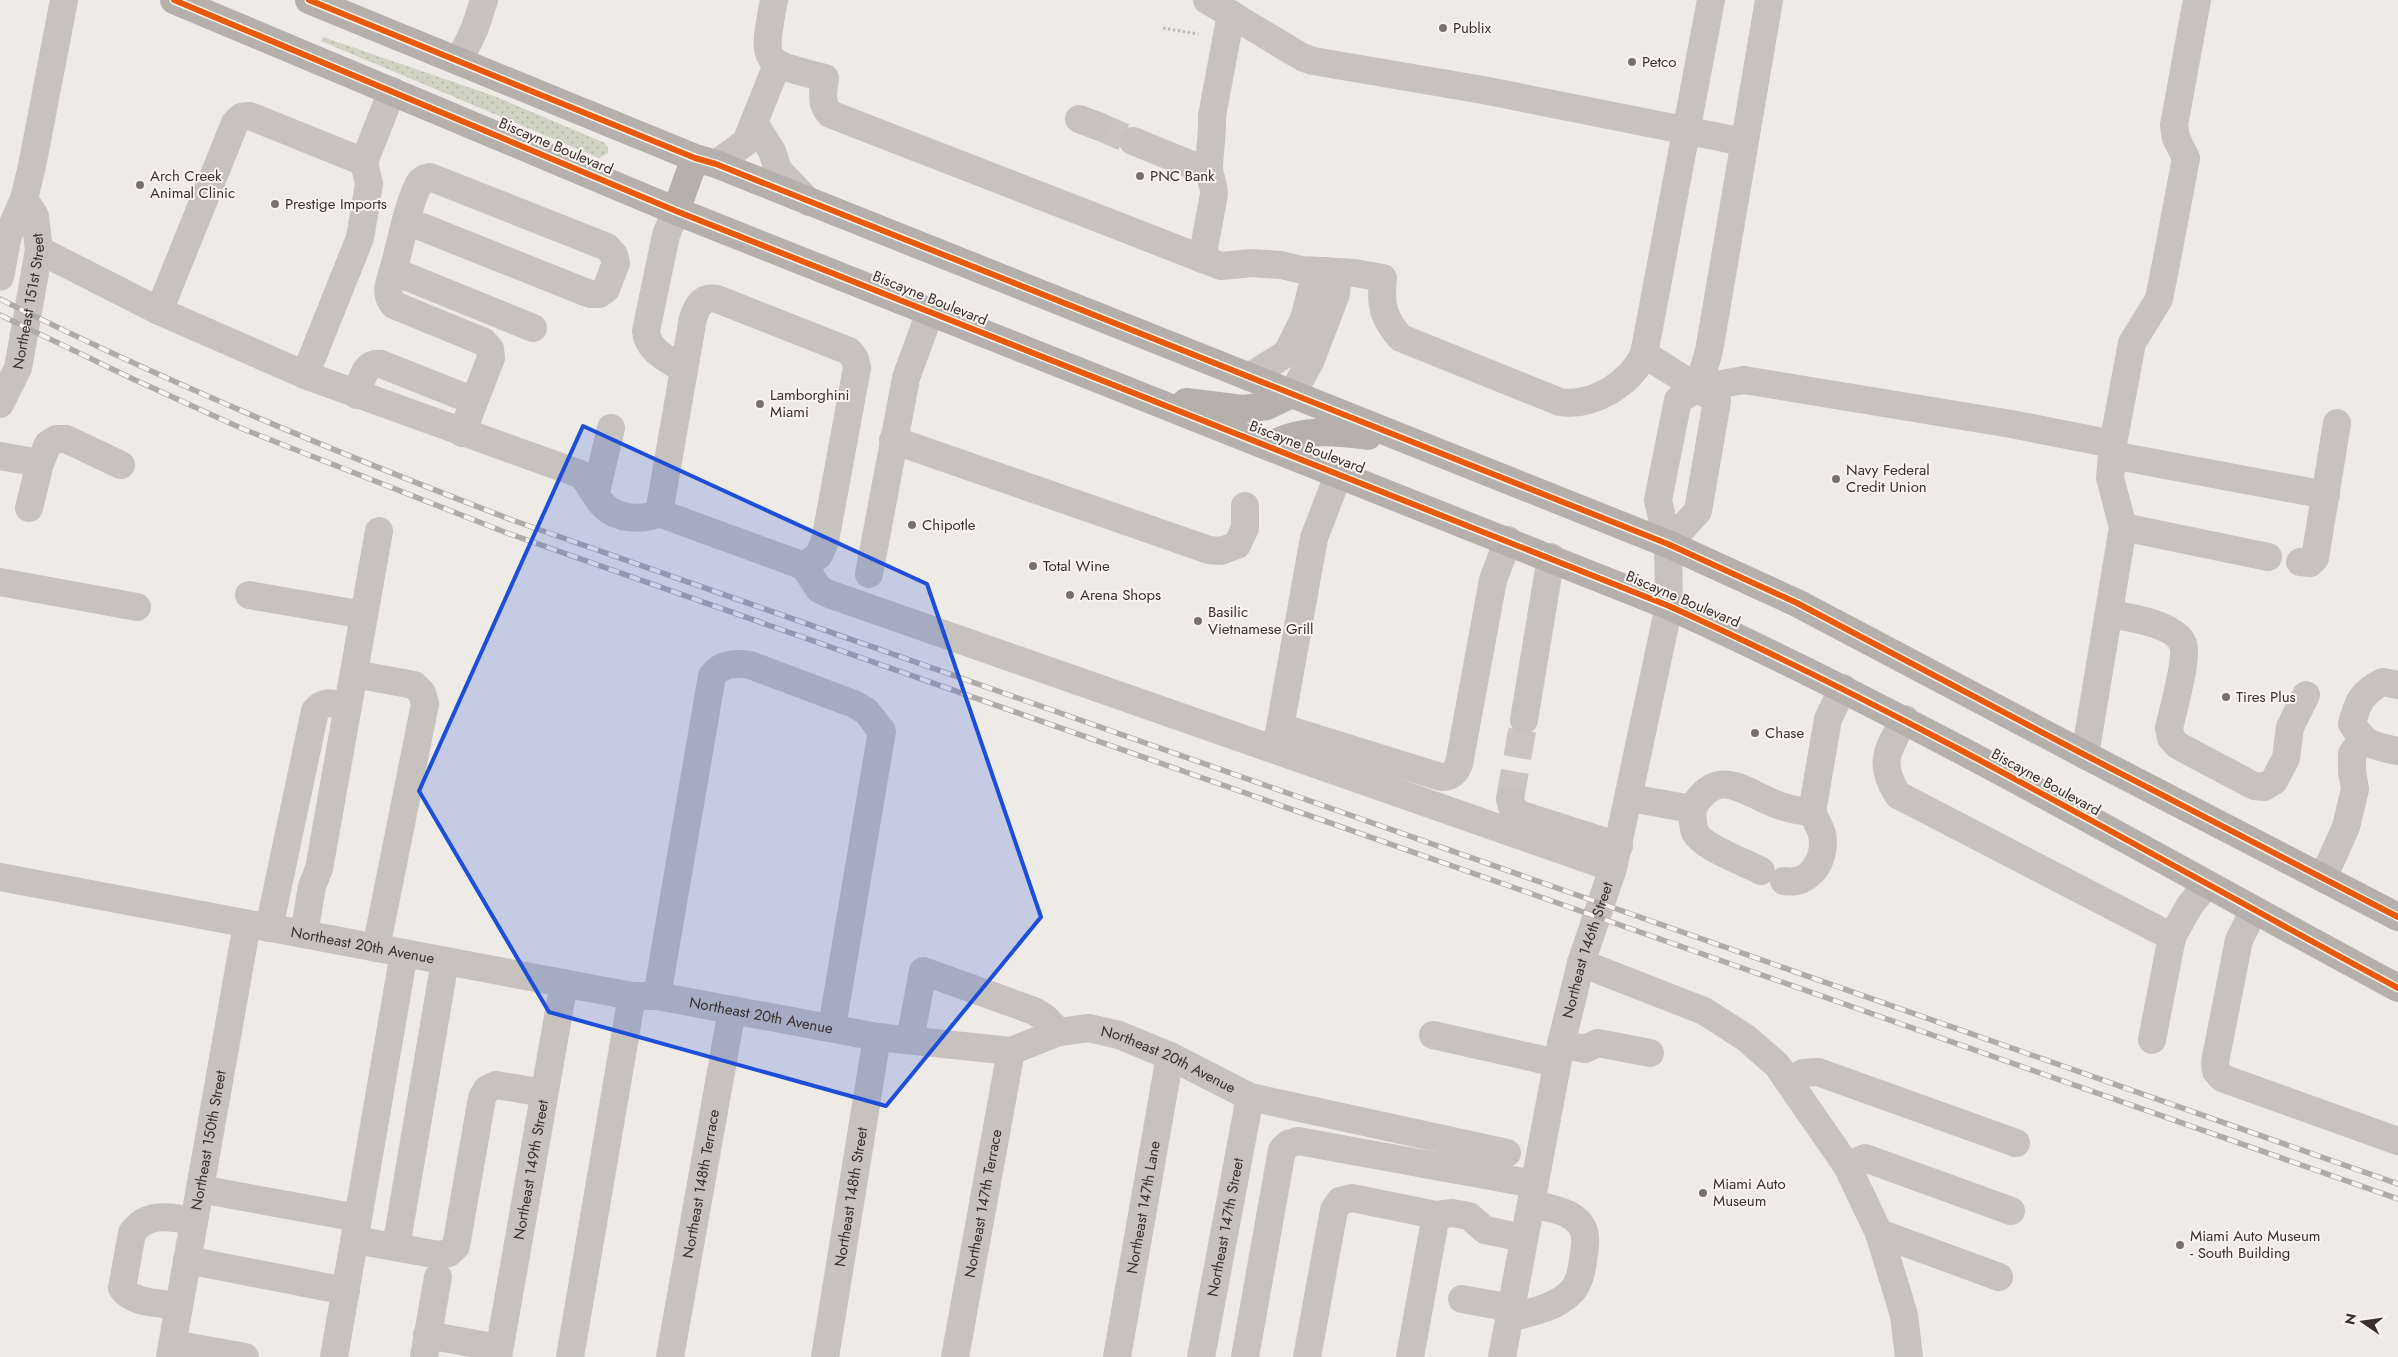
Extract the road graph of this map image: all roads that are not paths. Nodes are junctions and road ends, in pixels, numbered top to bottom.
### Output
1 (64, 0) edge
2 (174, 0) edge
3 (309, 0) edge
4 (484, 0) edge
5 (774, 0) edge
6 (1206, 0) edge
7 (1711, 0) edge
8 (1769, 0) edge
9 (2197, 0) edge
10 (1231, 14) junction
11 (459, 62) junction
12 (777, 66) junction
13 (392, 90) junction
14 (754, 123) junction
15 (1686, 130) junction
16 (1133, 141) tunnel mouth
17 (1744, 142) junction
18 (705, 161) junction
19 (364, 162) junction
20 (1209, 172) junction
21 (24, 199) junction
22 (809, 202) junction
23 (676, 211) junction
24 (407, 221) junction
25 (4, 233) edge
26 (39, 250) junction
27 (1202, 259) junction
28 (392, 271) junction
29 (1326, 271) junction
30 (0, 277) edge
31 (159, 311) junction
32 (930, 312) junction
33 (533, 328) dead end
34 (1644, 354) junction
35 (684, 370) junction
36 (306, 375) junction
37 (1249, 377) junction
38 (1698, 388) junction
39 (1292, 394) junction
40 (357, 395) junction
41 (459, 395) dead end
42 (1150, 398) junction
43 (0, 404) edge
44 (2337, 423) dead end
45 (611, 428) dead end
46 (462, 433) junction
47 (893, 440) junction
48 (1412, 442) junction
49 (1269, 446) junction
50 (2112, 450) junction
51 (0, 456) edge
52 (40, 463) junction
53 (121, 465) dead end
54 (1339, 473) junction
55 (596, 492) junction
56 (2326, 495) junction
57 (1245, 506) dead end
58 (30, 508) dead end
59 (659, 513) junction
60 (2123, 527) junction
61 (379, 531) dead end
62 (1508, 540) junction
63 (1668, 544) junction
64 (2268, 557) dead end
65 (1551, 558) junction
66 (2300, 562) dead end
67 (804, 566) junction
68 (869, 574) dead end
69 (0, 582) edge
70 (249, 595) dead end
71 (1669, 606) junction
72 (137, 607) dead end
73 (2109, 614) junction
74 (364, 615) junction
75 (354, 674) junction
76 (2398, 685) edge
77 (1843, 688) junction
78 (2306, 695) dead end
79 (348, 706) junction
80 (1905, 719) junction
81 (1524, 720) tunnel mouth
82 (1278, 739) junction
83 (2362, 740) junction
84 (2398, 751) edge
85 (2085, 755) junction
86 (1630, 798) junction
87 (1510, 799) dead end
88 (1692, 809) junction
89 (1812, 812) junction
90 (1616, 857) junction
91 (0, 877) edge
92 (2323, 878) junction
93 (2208, 884) junction
94 (2254, 910) junction
95 (2398, 917) edge
96 (258, 926) junction
97 (304, 934) junction
98 (2172, 937) junction
99 (376, 948) junction
100 (404, 953) junction
101 (445, 961) junction
102 (1581, 963) junction
103 (564, 983) junction
104 (2398, 988) edge
105 (645, 996) junction
106 (732, 1010) junction
107 (832, 1027) junction
108 (1059, 1032) junction
109 (1432, 1035) dead end
110 (877, 1037) junction
111 (910, 1040) junction
112 (2152, 1040) dead end
113 (1011, 1051) junction
114 (1650, 1053) dead end
115 (1559, 1054) junction
116 (1170, 1056) junction
117 (1788, 1081) junction
118 (544, 1093) junction
119 (1250, 1097) junction
120 (2398, 1141) edge
121 (2016, 1143) dead end
122 (1507, 1153) dead end
123 (1847, 1166) junction
124 (200, 1189) junction
125 (1532, 1194) junction
126 (2011, 1211) dead end
127 (1436, 1214) junction
128 (194, 1221) junction
129 (356, 1229) junction
130 (1879, 1233) junction
131 (1524, 1238) junction
132 (396, 1247) junction
133 (187, 1260) junction
134 (438, 1277) dead end
135 (1999, 1277) dead end
136 (346, 1291) junction
137 (1462, 1299) dead end
138 (179, 1306) junction
139 (1510, 1313) junction
140 (426, 1346) edge
141 (172, 1350) edge
142 (498, 1352) edge
143 (1509, 1355) edge
144 (246, 1357) edge
145 (334, 1357) edge
146 (570, 1357) edge
147 (670, 1357) edge
148 (825, 1357) edge
149 (955, 1357) edge
150 (1117, 1357) edge
151 (1201, 1357) edge
152 (1246, 1357) edge
153 (1307, 1357) edge
154 (1410, 1357) edge
155 (1909, 1357) edge

1 - 21 street, Northeast 151st Street
2 - 13 main road, Biscayne Boulevard
3 - 11 main road
4 - 11 street
5 - 12 street
6 - 10 street
7 - 15 street
8 - 17 street
9 - 50 street
10 - 15 street
10 - 20 street
11 - 18 main road
12 - 14 street
12 - 27 street
13 - 19 street
13 - 23 main road, Biscayne Boulevard
14 - 18 street
14 - 22 street
15 - 17 street
15 - 34 street
16 - 20 street
17 - 38 street
18 - 22 main road
18 - 23 main road
19 - 31 street
19 - 36 street
20 - 27 street
21 - 25 street, Northeast 151st Street
21 - 26 street, Northeast 151st Street
22 - 37 main road
23 - 32 main road, Biscayne Boulevard
23 - 35 street
24 - 24 street
24 - 28 street
25 - 30 street, Northeast 151st Street
26 - 31 street
26 - 43 street, Northeast 151st Street
27 - 29 street
28 - 33 street
28 - 46 street
29 - 34 street
29 - 37 street
29 - 39 street
31 - 36 street
32 - 42 main road, Biscayne Boulevard
32 - 47 street
34 - 38 street
35 - 59 street
35 - 67 street
36 - 40 street
37 - 39 main road
38 - 50 street
38 - 63 street, Northeast 146th Street
38 - 63 street
39 - 42 main road
39 - 48 main road
40 - 41 street
40 - 46 street
42 - 49 main road, Biscayne Boulevard
44 - 56 street
45 - 55 street
46 - 55 street
47 - 57 street
47 - 68 street
48 - 49 main road
48 - 63 main road
49 - 54 main road, Biscayne Boulevard
50 - 56 street
50 - 60 street
51 - 52 street
52 - 53 street
52 - 58 street
54 - 62 main road, Biscayne Boulevard
54 - 82 street
55 - 59 street
56 - 66 street
59 - 67 street
60 - 64 street
60 - 73 street
61 - 74 street
62 - 65 main road, Biscayne Boulevard
62 - 82 street
63 - 71 street, Northeast 146th Street
63 - 85 main road
65 - 71 main road, Biscayne Boulevard
65 - 81 street
67 - 82 street
69 - 72 street
70 - 74 street
71 - 77 main road, Biscayne Boulevard
71 - 86 street, Northeast 146th Street
73 - 78 street
73 - 85 street
74 - 75 street
75 - 79 street
75 - 99 street
76 - 83 street
77 - 80 main road, Biscayne Boulevard
77 - 89 street
79 - 96 street, Northeast 150th Street
79 - 97 street
80 - 93 main road, Biscayne Boulevard
80 - 98 street
82 - 90 street
83 - 84 street
83 - 92 street
85 - 92 main road
86 - 88 street
86 - 90 street, Northeast 146th Street
87 - 90 street
88 - 89 street
88 - 89 street
90 - 102 street, Northeast 146th Street
91 - 96 street, Northeast 20th Avenue
92 - 95 main road
93 - 94 main road, Biscayne Boulevard
93 - 98 street
94 - 104 main road, Biscayne Boulevard
94 - 120 street
96 - 97 street, Northeast 20th Avenue
96 - 124 street, Northeast 150th Street
97 - 99 street, Northeast 20th Avenue
98 - 112 street
99 - 100 street, Northeast 20th Avenue
100 - 101 street, Northeast 20th Avenue
100 - 129 street
101 - 103 street, Northeast 20th Avenue
101 - 132 street
102 - 115 street, Northeast 146th Street
102 - 117 street
103 - 105 street, Northeast 20th Avenue
103 - 118 street, Northeast 149th Street
105 - 106 street, Northeast 20th Avenue
105 - 107 street
105 - 146 street
106 - 107 street, Northeast 20th Avenue
106 - 147 street, Northeast 148th Terrace
107 - 110 street, Northeast 20th Avenue
108 - 111 street
108 - 113 street, Northeast 20th Avenue
108 - 116 street, Northeast 20th Avenue
109 - 115 street
110 - 111 street, Northeast 20th Avenue
110 - 148 street, Northeast 148th Street
111 - 113 street, Northeast 20th Avenue
113 - 149 street, Northeast 147th Terrace
114 - 115 street
115 - 125 street, Northeast 146th Street
116 - 119 street, Northeast 20th Avenue
116 - 150 street, Northeast 147th Lane
117 - 121 street
117 - 123 street
118 - 132 street
118 - 142 street, Northeast 149th Street
119 - 122 street, Northeast 20th Avenue
119 - 151 street, Northeast 147th Street
123 - 126 street
123 - 130 street
124 - 128 street, Northeast 150th Street
124 - 129 street
125 - 131 street, Northeast 146th Street
125 - 139 street
125 - 152 street
127 - 131 street
127 - 153 street
127 - 154 street
128 - 133 street, Northeast 150th Street
128 - 138 street
129 - 132 street
129 - 136 street
130 - 135 street
130 - 155 street
131 - 139 street, Northeast 146th Street
133 - 136 street
133 - 138 street, Northeast 150th Street
134 - 140 street
136 - 145 street
137 - 139 street
138 - 141 street, Northeast 150th Street
139 - 143 street, Northeast 146th Street
140 - 142 street
141 - 144 street

